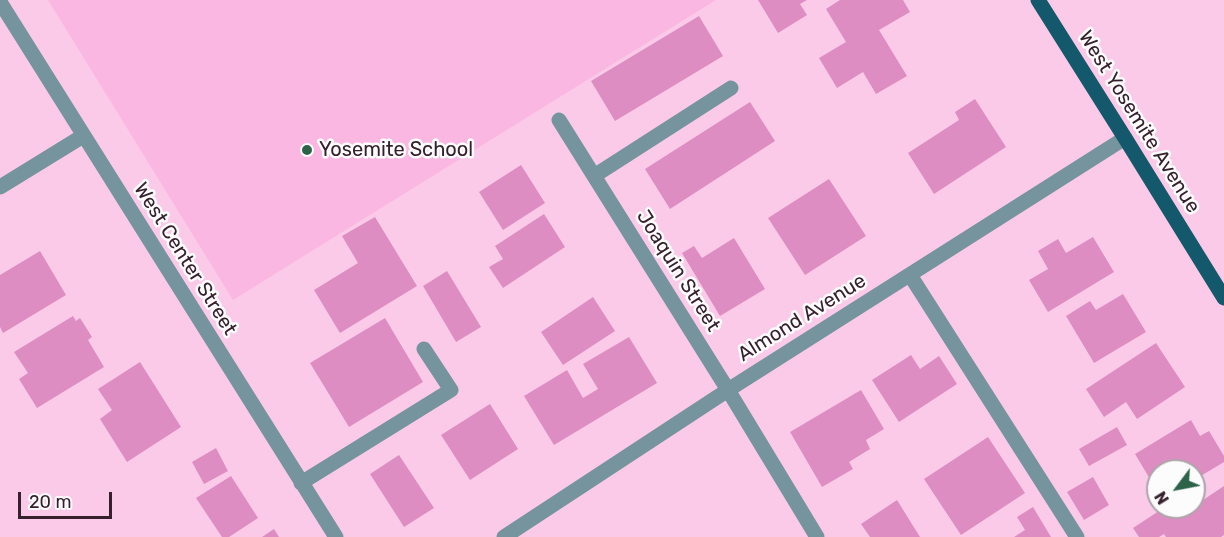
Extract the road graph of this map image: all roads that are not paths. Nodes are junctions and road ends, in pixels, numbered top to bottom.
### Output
1 (1038, 0) edge
2 (0, 2) edge
3 (731, 88) dead end
4 (559, 120) dead end
5 (83, 136) junction
6 (1125, 138) junction
7 (594, 176) junction
8 (0, 187) edge
9 (910, 275) junction
10 (1224, 298) edge
11 (424, 349) dead end
12 (728, 390) junction
13 (301, 483) junction
14 (336, 537) edge
15 (504, 537) edge
16 (816, 537) edge
17 (1077, 537) edge

1 - 6 main road, West Yosemite Avenue
2 - 5 street, West Center Street
3 - 7 street
4 - 7 street, Joaquin Street
5 - 8 street
5 - 13 street, West Center Street
6 - 9 street, Almond Avenue
6 - 10 main road, West Yosemite Avenue
7 - 12 street, Joaquin Street
9 - 12 street, Almond Avenue
9 - 17 street
11 - 13 street
12 - 15 street, Almond Avenue
12 - 16 street, Joaquin Street
13 - 14 street, West Center Street

